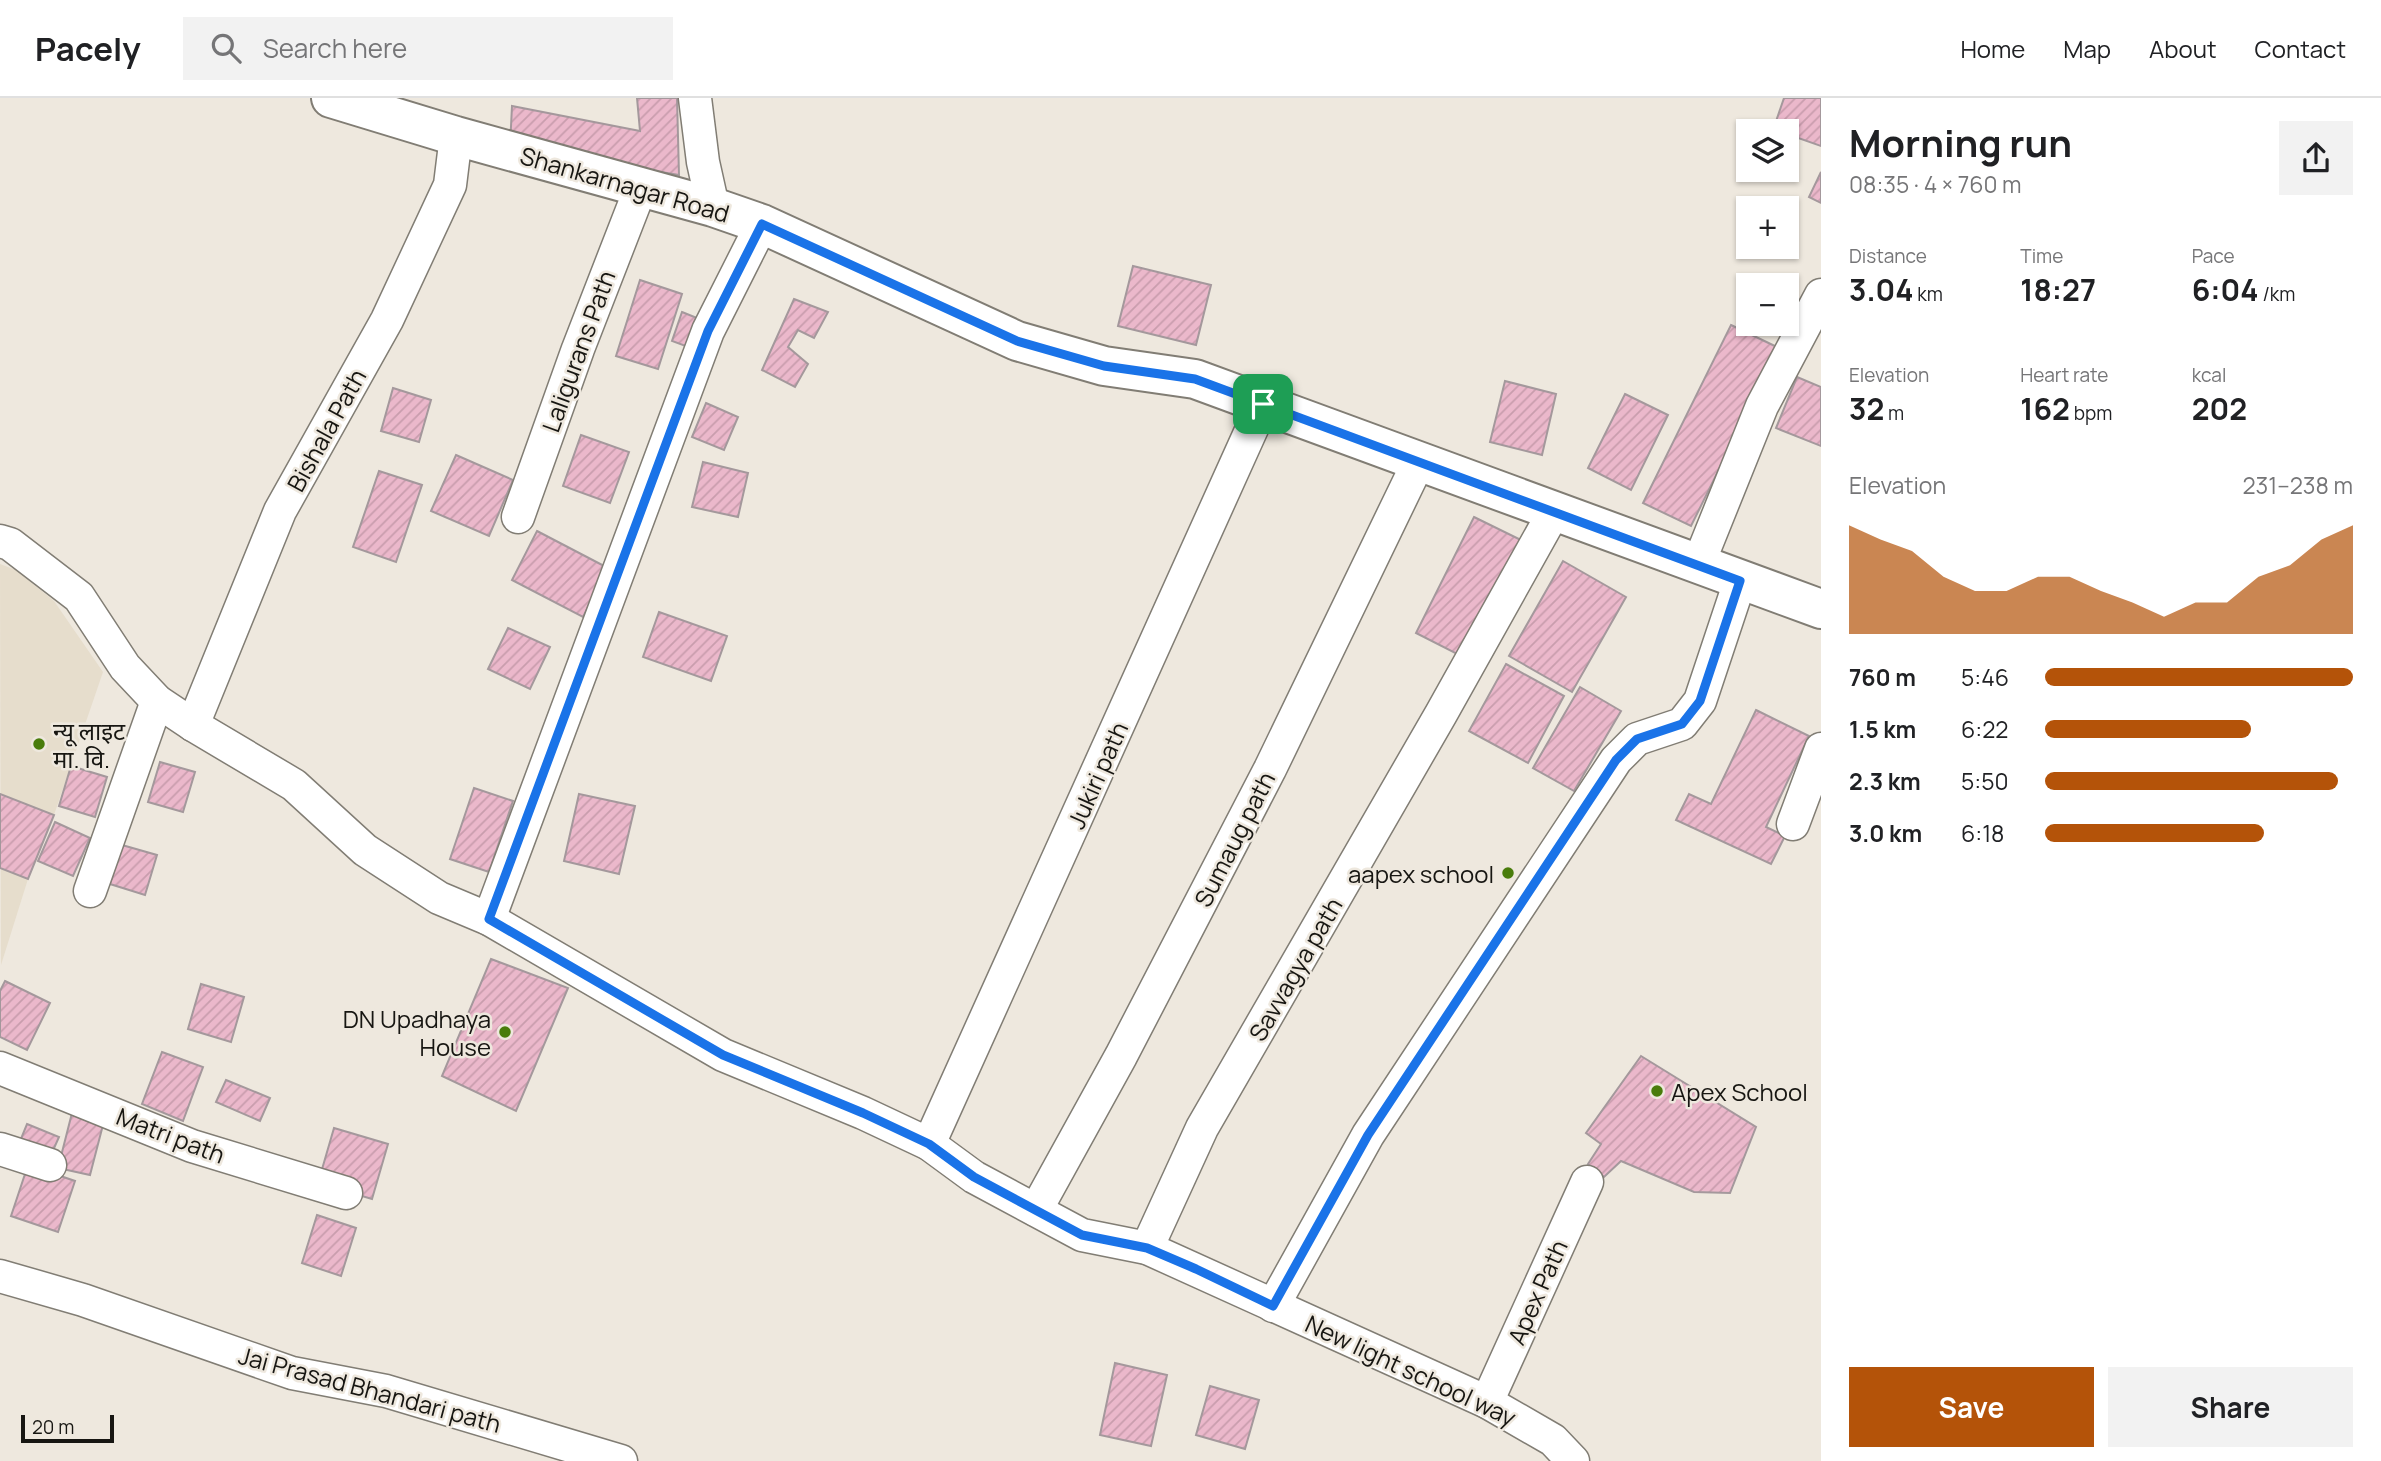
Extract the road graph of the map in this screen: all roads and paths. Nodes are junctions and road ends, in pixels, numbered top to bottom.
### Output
1 (331, 98) edge
2 (695, 98) edge
3 (456, 136) junction
4 (641, 187) junction
5 (713, 207) junction
6 (762, 224) junction
7 (1821, 295) edge
8 (1263, 404) junction
9 (1419, 461) junction
10 (1555, 510) junction
11 (518, 517) dead end
12 (0, 541) edge
13 (1698, 565) junction
14 (1740, 581) junction
15 (1821, 609) edge
16 (157, 701) junction
17 (193, 725) junction
18 (1821, 749) edge
19 (1793, 824) dead end
20 (90, 891) dead end
21 (489, 919) junction
22 (0, 1068) edge
23 (929, 1144) junction
24 (0, 1149) edge
25 (50, 1165) dead end
26 (1587, 1182) dead end
27 (346, 1193) dead end
28 (1036, 1210) junction
29 (1147, 1248) junction
30 (0, 1276) edge
31 (1273, 1306) junction
32 (1487, 1402) junction
33 (621, 1461) edge
34 (1573, 1461) edge

1 - 3 street, Shankarnagar Road
2 - 5 street
3 - 4 street, Shankarnagar Road
3 - 17 street, Bishala Path
4 - 5 street, Shankarnagar Road
4 - 11 street, Laligurans Path
5 - 6 street, Shankarnagar Road
6 - 8 street, Shankarnagar Road
6 - 21 street
7 - 13 street
8 - 9 street, Shankarnagar Road
8 - 23 street, Jukiri path
9 - 10 street, Shankarnagar Road
9 - 28 street, Sumaug path
10 - 13 street, Shankarnagar Road
10 - 29 street, Savvagya path
12 - 16 street, New light school way
13 - 14 street, Shankarnagar Road
14 - 15 street, Shankarnagar Road
14 - 31 street
16 - 17 street, New light school way
16 - 20 street
17 - 21 street, New light school way
18 - 19 street
21 - 23 street, New light school way
22 - 27 street, Matri path
23 - 28 street, New light school way
24 - 25 street
26 - 32 street, Apex Path
28 - 29 street, New light school way
29 - 31 street, New light school way
30 - 33 street, Jai Prasad Bhandari path
31 - 32 street, New light school way
32 - 34 street, New light school way

